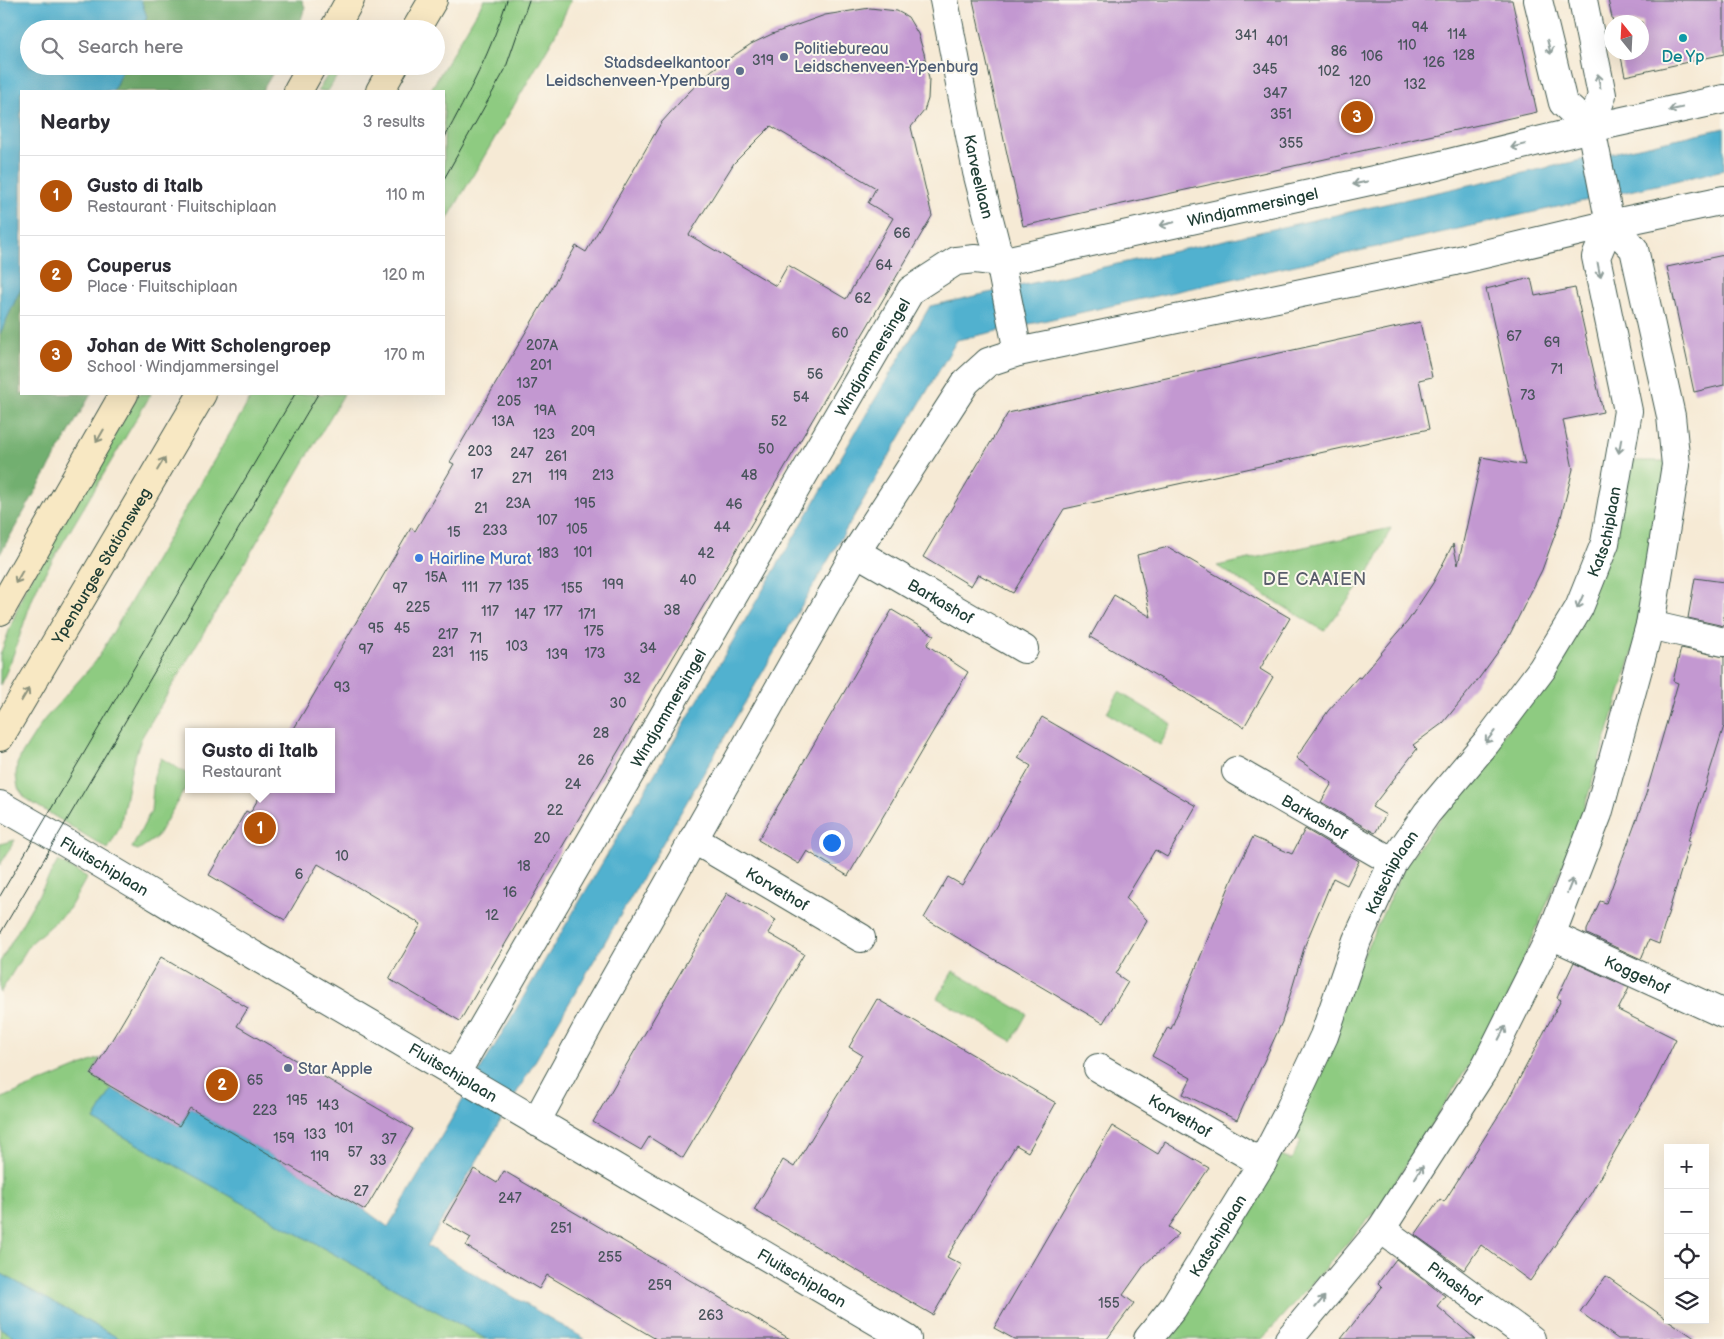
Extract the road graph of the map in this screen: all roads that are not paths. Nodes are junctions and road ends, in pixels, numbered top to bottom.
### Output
1 (350, 0) edge
2 (433, 0) edge
3 (944, 0) edge
4 (1538, 0) edge
5 (1583, 0) edge
6 (339, 20) edge
7 (421, 20) edge
8 (307, 75) edge
9 (389, 75) edge
10 (299, 90) edge
11 (381, 90) edge
12 (1724, 99) edge
13 (1591, 128) junction
14 (1724, 200) edge
15 (1608, 213) junction
16 (1002, 273) junction
17 (1016, 342) junction
18 (123, 395) edge
19 (201, 395) edge
20 (1628, 410) junction
21 (1671, 416) junction
22 (856, 552) junction
23 (0, 610) edge
24 (1650, 625) junction
25 (1724, 642) edge
26 (1024, 649) dead end
27 (0, 736) edge
28 (1236, 771) dead end
29 (0, 805) edge
30 (693, 839) junction
31 (1393, 862) junction
32 (1551, 934) junction
33 (861, 938) dead end
34 (1724, 1014) edge
35 (1098, 1068) dead end
36 (461, 1076) junction
37 (536, 1122) junction
38 (1262, 1163) junction
39 (1381, 1229) junction
40 (907, 1339) edge
41 (1148, 1339) edge
42 (1289, 1339) edge
43 (1530, 1339) edge

1 - 6 main road
2 - 7 main road
3 - 16 street, Karveellaan
4 -> 13 street
13 -> 5 street
8 - 10 main road
9 - 11 main road
12 -> 13 street, Windjammersingel
13 - 15 street
13 -> 16 street, Windjammersingel
14 - 15 street
15 - 17 street
15 -> 20 street, Katschiplaan
15 - 21 street
16 - 17 street, Karveellaan
16 - 36 street, Windjammersingel
17 - 22 street
18 -> 23 main road
27 -> 19 main road, Ypenburgse Stationsweg
20 - 21 street
20 -> 31 street, Katschiplaan
21 - 24 street
22 - 26 street, Barkashof
22 - 30 street
24 - 25 street
32 -> 24 street
28 - 31 street, Barkashof
29 - 36 street, Fluitschiplaan
30 - 33 street, Korvethof
30 - 37 street
31 - 38 street, Katschiplaan
32 - 34 street, Koggehof
39 -> 32 street
35 - 38 street, Korvethof
36 - 37 street, Fluitschiplaan
37 - 40 street, Fluitschiplaan
38 - 41 street, Katschiplaan
42 -> 39 street
39 - 43 street, Pinashof

